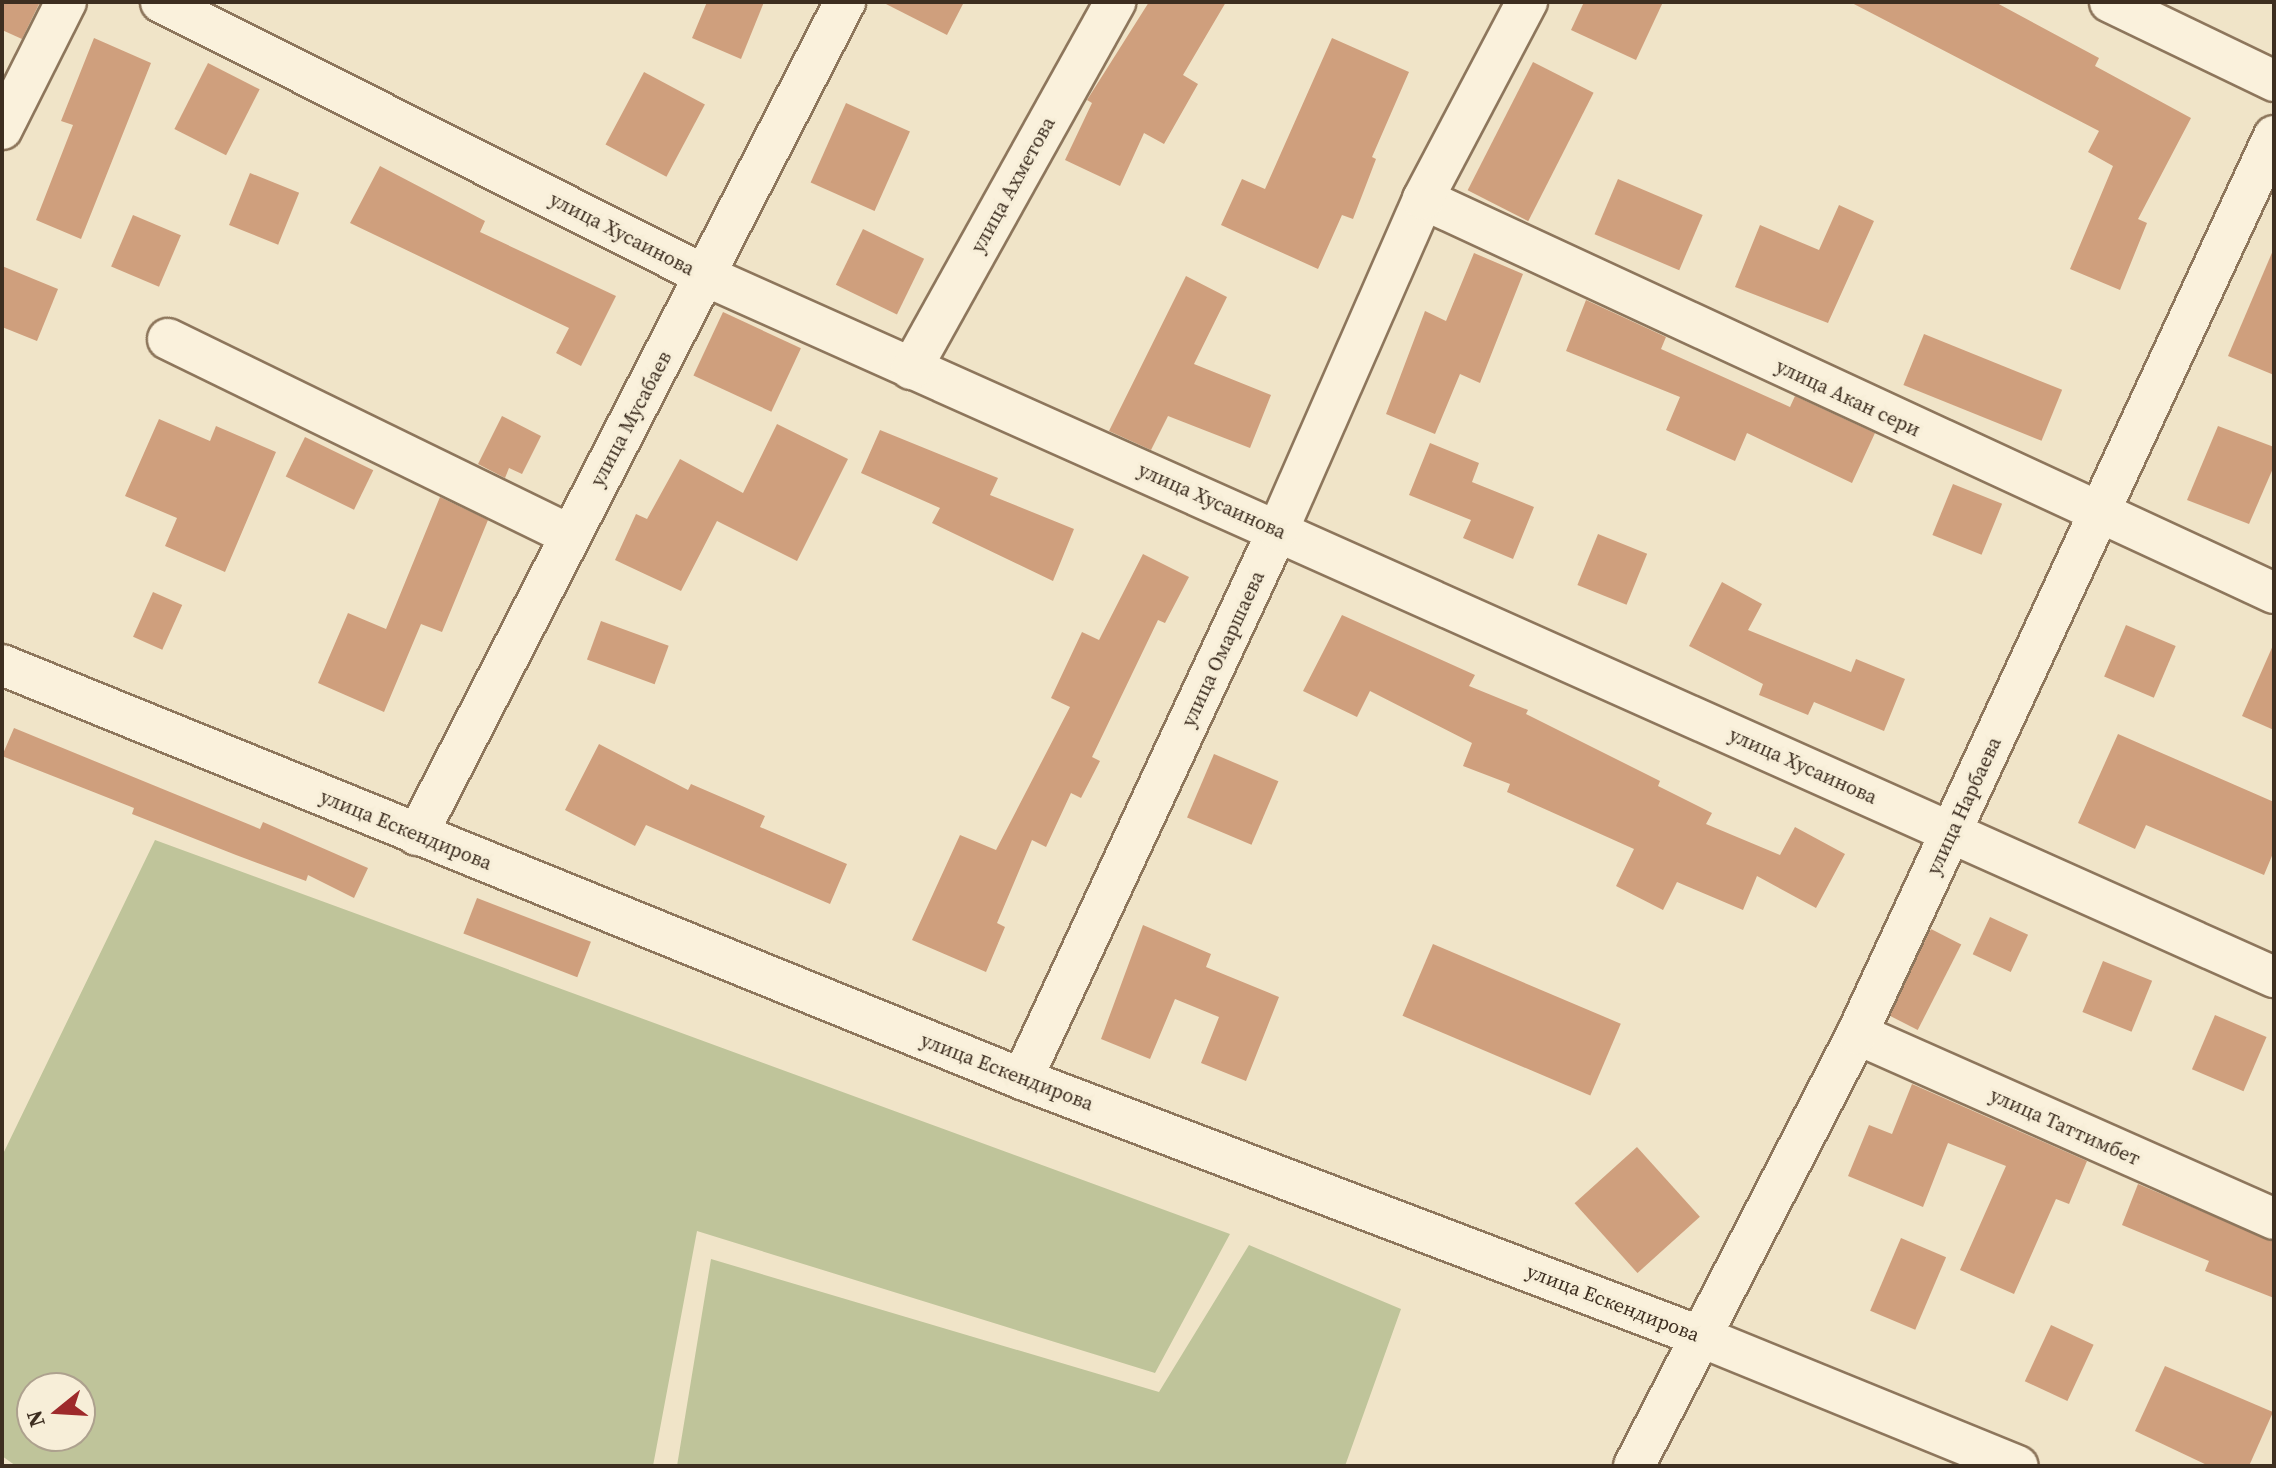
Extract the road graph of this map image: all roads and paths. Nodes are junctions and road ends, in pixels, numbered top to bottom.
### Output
1 (66, 2) edge
2 (161, 2) edge
3 (845, 2) edge
4 (1115, 2) edge
5 (1527, 2) edge
6 (2110, 2) edge
7 (2274, 81) edge
8 (2, 129) edge
9 (2274, 136) edge
10 (1423, 199) junction
11 (706, 276) junction
12 (168, 339) dead end
13 (911, 369) junction
14 (2099, 516) junction
15 (1278, 530) junction
16 (570, 535) junction
17 (2274, 593) edge
18 (2, 665) edge
19 (1952, 832) junction
20 (417, 835) junction
21 (2274, 977) edge
22 (1857, 1034) junction
23 (1022, 1079) junction
24 (2274, 1219) edge
25 (1699, 1336) junction
26 (1634, 1466) edge
27 (2018, 1466) edge

1 - 8 street
2 - 11 street, улица Хусаинова
3 - 11 street, улица Мусабаев
4 - 13 street, улица Ахметова
5 - 10 street, улица Омаршаева
6 - 7 street
9 - 14 street, улица Нарбаева
10 - 14 street, улица Акан сери
10 - 15 street, улица Омаршаева
11 - 13 street, улица Хусаинова
11 - 16 street, улица Мусабаев
12 - 16 street
13 - 15 street, улица Хусаинова
14 - 17 street, улица Акан сери
14 - 19 street, улица Нарбаева
15 - 19 street, улица Хусаинова
15 - 23 street, улица Омаршаева
16 - 20 street, улица Мусабаев
18 - 20 street, улица Ескендирова
19 - 21 street, улица Хусаинова
19 - 22 street, улица Нарбаева
20 - 23 street, улица Ескендирова
22 - 24 street, улица Таттимбет
22 - 25 street, улица Нарбаева
23 - 25 street, улица Ескендирова
25 - 26 street, улица Нарбаева
25 - 27 street, улица Ескендирова

